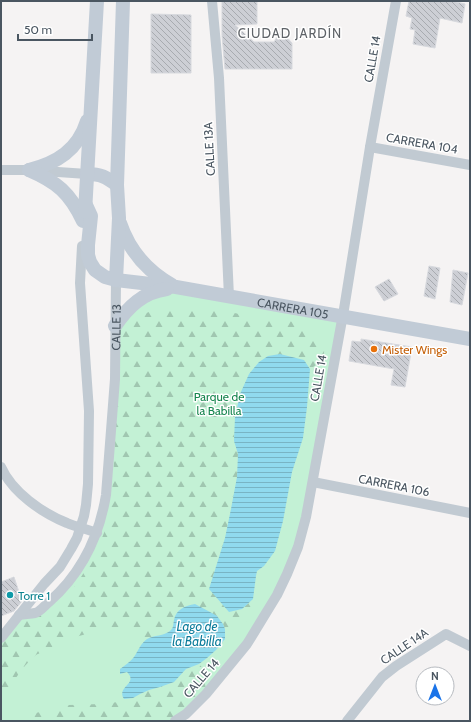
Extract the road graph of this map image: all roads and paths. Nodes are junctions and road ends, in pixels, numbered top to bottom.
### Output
1 (97, 1) edge
2 (122, 1) edge
3 (212, 1) edge
4 (396, 1) edge
5 (90, 111) junction
6 (370, 147) junction
7 (470, 165) edge
8 (1, 170) edge
9 (29, 170) junction
10 (87, 174) junction
11 (117, 185) junction
12 (85, 203) junction
13 (118, 218) junction
14 (84, 222) junction
15 (116, 280) junction
16 (176, 288) junction
17 (229, 297) junction
18 (343, 317) junction
19 (115, 326) junction
20 (470, 339) edge
21 (1, 467) edge
22 (312, 482) junction
23 (470, 512) edge
24 (81, 527) junction
25 (97, 533) junction
26 (19, 615) junction
27 (1, 638) edge
28 (470, 646) edge
29 (175, 721) edge
30 (347, 721) edge

1 - 5 main road
2 - 11 main road, CALLE 13
3 - 17 street, CALLE 13A
4 - 6 street, CALLE 14
5 - 9 main road
5 - 10 main road
6 - 7 street, CARRERA 104
6 - 18 street, CALLE 14
8 - 9 street
9 - 10 street
9 - 14 main road
10 - 11 main road
10 - 12 main road
11 - 13 main road, CALLE 13
12 - 14 main road
12 - 15 main road, CARRERA 105
13 - 15 main road, CALLE 13
13 - 16 main road
14 - 24 street
15 - 16 main road, CARRERA 105
15 - 19 street, CALLE 13
16 - 17 main road, CARRERA 105
16 - 19 main road
17 - 18 main road, CARRERA 105
18 - 20 main road, CARRERA 105
18 - 22 street, CALLE 14
19 - 25 street, CALLE 13
21 - 24 street
22 - 23 street, CARRERA 106
22 - 29 street, CALLE 14
24 - 25 street
24 - 26 street
25 - 26 street, CALLE 13
26 - 27 street
28 - 30 street, CALLE 14A

